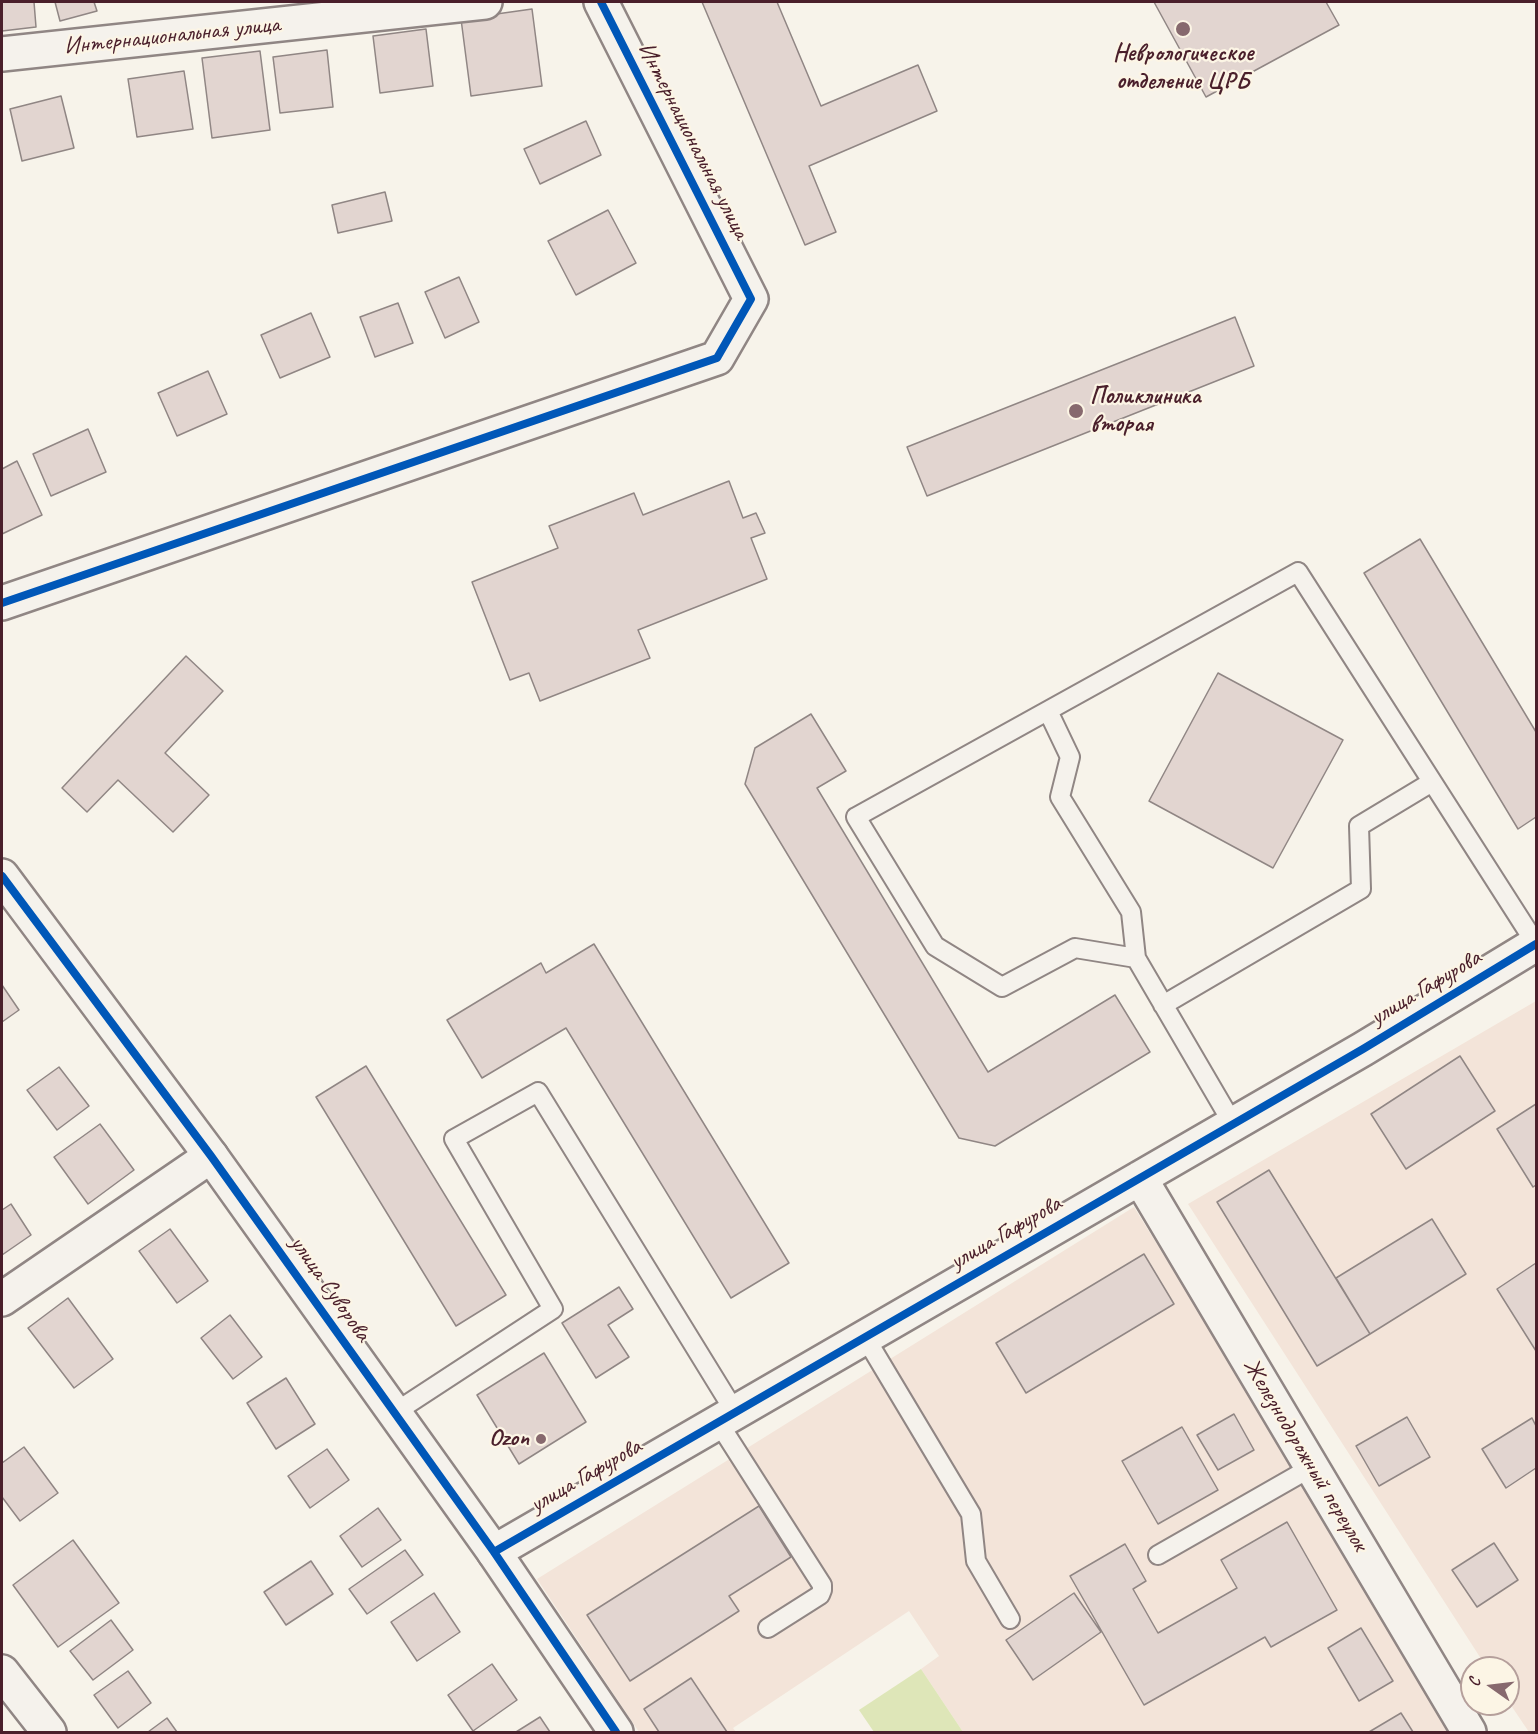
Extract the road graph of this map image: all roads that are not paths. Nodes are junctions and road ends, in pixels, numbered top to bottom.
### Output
1 (485, 2) edge
2 (601, 2) edge
3 (2, 54) edge
4 (2, 603) edge
5 (1048, 711) junction
6 (1432, 782) junction
7 (2, 876) edge
8 (1536, 944) edge
9 (1136, 958) junction
10 (1163, 1005) junction
11 (1233, 1124) junction
12 (211, 1156) junction
13 (1140, 1178) junction
14 (2, 1299) edge
15 (865, 1337) junction
16 (394, 1413) junction
17 (727, 1417) junction
18 (1312, 1467) junction
19 (494, 1552) junction
20 (1158, 1555) dead end
21 (1010, 1619) dead end
22 (768, 1628) dead end
23 (2, 1672) edge
24 (49, 1732) edge
25 (616, 1732) edge
26 (1470, 1732) edge

1 - 3 street, Интернациональная улица
2 - 4 street, Интернациональная улица
5 - 6 lane
5 - 9 lane
5 - 9 lane
6 - 8 lane
6 - 10 lane
7 - 12 street, улица Суворова
8 - 11 street, улица Гафурова
9 - 10 lane
10 - 11 lane
11 - 13 street, улица Гафурова
12 - 14 street
12 - 16 street, улица Суворова
13 - 15 street, улица Гафурова
13 - 18 street, Железнодорожный переулок
15 - 17 street, улица Гафурова
15 - 21 lane
16 - 17 lane
16 - 19 street, улица Суворова
17 - 19 street, улица Гафурова
17 - 22 lane
18 - 20 lane
18 - 26 street, Железнодорожный переулок
19 - 25 street, улица Суворова
23 - 24 street

